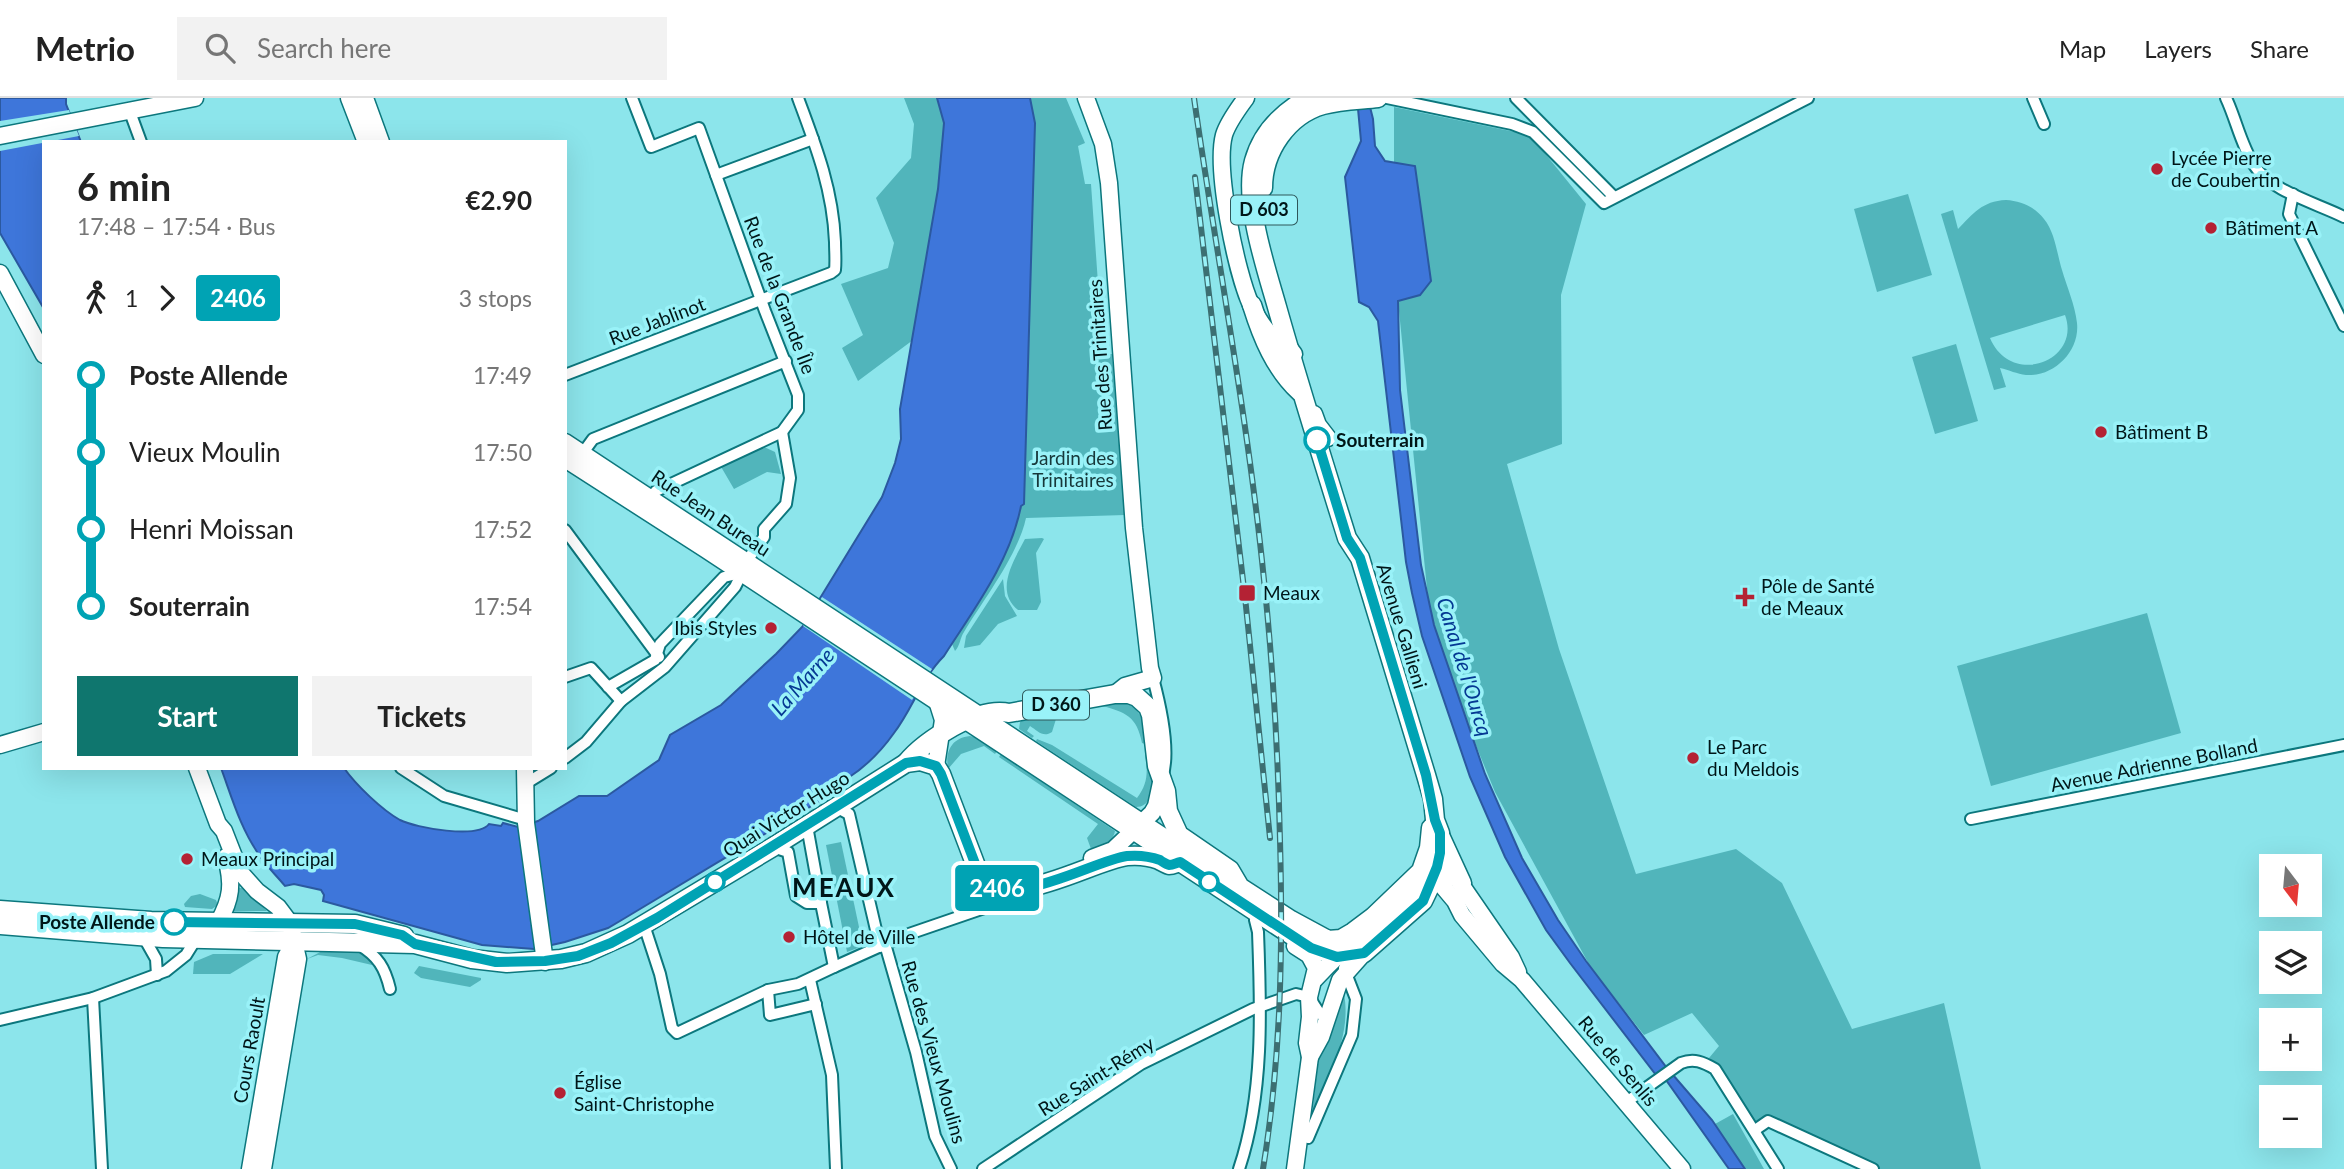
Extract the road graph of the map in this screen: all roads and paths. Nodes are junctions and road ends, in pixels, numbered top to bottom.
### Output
1 (195, 98) edge
2 (349, 98) edge
3 (365, 98) edge
4 (632, 98) edge
5 (798, 98) edge
6 (1086, 98) edge
7 (1246, 98) edge
8 (1308, 98) edge
9 (1378, 98) edge
10 (1387, 98) edge
11 (1808, 98) edge
12 (2033, 98) edge
13 (2227, 100) edge
14 (1518, 101) edge
15 (131, 112) junction
16 (1512, 124) junction
17 (2044, 124) dead end
18 (0, 136) edge
19 (813, 139) junction
20 (140, 140) edge
21 (365, 140) edge
22 (380, 140) edge
23 (716, 175) junction
24 (2293, 194) junction
25 (1614, 197) junction
26 (2344, 217) edge
27 (0, 273) edge
28 (762, 300) junction
29 (1252, 305) junction
30 (2344, 326) edge
31 (1288, 346) junction
32 (42, 351) edge
33 (786, 360) junction
34 (1300, 365) junction
35 (567, 374) edge
36 (1302, 394) junction
37 (782, 432) junction
38 (1328, 438) junction
39 (567, 443) edge
40 (582, 454) junction
41 (567, 460) edge
42 (650, 498) junction
43 (567, 533) edge
44 (1360, 558) junction
45 (745, 568) junction
46 (657, 653) junction
47 (665, 667) junction
48 (567, 676) edge
49 (1153, 678) junction
50 (608, 687) junction
51 (1115, 694) junction
52 (939, 695) junction
53 (621, 701) junction
54 (982, 716) junction
55 (42, 733) edge
56 (943, 733) junction
57 (0, 745) edge
58 (2344, 745) edge
59 (567, 756) edge
60 (906, 763) junction
61 (936, 766) junction
62 (198, 770) edge
63 (404, 770) edge
64 (544, 770) edge
65 (525, 776) edge
66 (1162, 778) junction
67 (836, 807) junction
68 (1971, 819) dead end
69 (526, 822) junction
70 (218, 824) junction
71 (807, 826) junction
72 (1437, 826) junction
73 (1138, 827) junction
74 (773, 847) junction
75 (1180, 862) junction
76 (1429, 870) junction
77 (982, 879) junction
78 (1026, 887) junction
79 (1465, 888) junction
80 (1235, 891) junction
81 (1423, 901) junction
82 (821, 903) junction
83 (1456, 907) junction
84 (0, 910) edge
85 (967, 913) junction
86 (1255, 920) junction
87 (218, 923) junction
88 (0, 925) edge
89 (644, 925) junction
90 (293, 932) junction
91 (124, 935) junction
92 (143, 936) junction
93 (196, 939) junction
94 (354, 942) junction
95 (415, 944) junction
96 (882, 946) junction
97 (543, 952) junction
98 (1339, 956) junction
99 (834, 967) junction
100 (157, 975) junction
101 (810, 979) junction
102 (1315, 979) junction
103 (1522, 980) junction
104 (390, 989) dead end
105 (768, 990) junction
106 (93, 998) junction
107 (1309, 998) junction
108 (816, 1004) junction
109 (1261, 1006) junction
110 (1320, 1014) junction
111 (0, 1020) edge
112 (1313, 1051) junction
113 (1625, 1103) junction
114 (1755, 1130) junction
115 (1300, 1136) junction
116 (102, 1169) edge
117 (250, 1169) edge
118 (263, 1169) edge
119 (836, 1169) edge
120 (951, 1169) edge
121 (984, 1169) edge
122 (1239, 1169) edge
123 (1295, 1169) edge
124 (1682, 1169) edge
125 (1778, 1169) edge
126 (1873, 1169) edge

1 - 15 main road
2 - 21 main road
3 - 22 main road
4 - 23 street, Rue de la Grande Île
5 - 19 street
6 - 49 main road, Rue des Trinitaires
7 - 29 main road
8 - 31 main road, D 603
9 - 34 main road, D 603
10 - 16 street
11 - 25 street
12 - 17 street
13 - 24 street
14 - 16 street
14 - 25 street
15 - 18 main road
15 - 20 street
16 - 25 street
19 - 23 street
19 - 28 street, Rue Jablinot
23 - 28 street, Rue de la Grande Île
24 - 26 street
24 - 30 street
27 - 32 main road
28 - 33 street, Rue de la Grande Île
28 - 35 street, Rue Jablinot
29 - 31 main road
29 - 36 main road
31 - 34 main road, D 603
31 - 38 main road
33 - 37 street, Rue de la Grande Île
33 - 40 street
34 - 36 main road, Avenue Gallieni / D 603
34 - 38 main road
36 - 44 main road, Avenue Gallieni / D 603
37 - 42 street
37 - 45 street
38 - 44 main road
39 - 40 main road, Rue Jean Bureau
40 - 42 main road, Rue Jean Bureau
41 - 45 main road
42 - 45 main road, Rue Jean Bureau
43 - 46 street
44 - 72 main road, Avenue Gallieni / D 603
45 - 46 street
45 - 47 street
45 - 52 main road, Rue Jean Bureau
46 - 47 street
46 - 50 street
47 - 53 street
48 - 50 street
49 - 51 main road
49 - 66 street, Rue des Trinitaires
50 - 53 street
51 - 54 main road, D 360
51 - 66 main road, D 360
52 - 54 main road, Rue Jean Bureau
52 - 56 main road
53 - 59 street
54 - 56 main road, Quai Victor Hugo
54 - 73 main road, Rue Jean Bureau
55 - 57 main road
56 - 60 main road, Quai Victor Hugo
56 - 61 main road
58 - 68 street, Avenue Adrienne Bolland
60 - 61 main road
60 - 67 main road, Quai Victor Hugo
61 - 77 main road
62 - 70 main road
63 - 69 street
64 - 65 street
65 - 69 main road
66 - 73 main road, Rue des Trinitaires / D 360
66 - 80 main road, Rue des Trinitaires
67 - 71 main road, Quai Victor Hugo
67 - 96 street, Rue des Vieux Moulins
69 - 97 main road
70 - 87 main road
70 - 90 main road
71 - 74 main road, Quai Victor Hugo
71 - 82 street
72 - 76 main road, Avenue Gallieni / D 603
72 - 79 main road, Rue de Senlis
73 - 75 main road
73 - 78 main road, D 360
73 - 80 main road
74 - 82 street
74 - 89 main road, Quai Victor Hugo
75 - 78 main road
75 - 80 main road
76 - 79 main road, Rue de Senlis
76 - 81 main road, Avenue Gallieni
76 - 83 main road, Rue de Senlis
76 - 98 main road
77 - 78 main road, D 360
77 - 85 street
78 - 85 street
79 - 103 main road, Rue de Senlis
80 - 86 main road
80 - 98 main road
81 - 83 main road
81 - 98 main road, Avenue Gallieni
82 - 99 street
83 - 103 main road, Rue de Senlis
84 - 87 main road
85 - 96 street
86 - 102 main road
86 - 109 street
87 - 90 main road
87 - 91 main road
88 - 91 main road
89 - 97 main road, Quai Victor Hugo
89 - 105 street
90 - 93 main road
90 - 94 main road
90 - 95 main road
90 - 117 main road, Cours Raoult
90 - 118 main road, Cours Raoult
91 - 92 main road
92 - 93 main road
92 - 100 street
93 - 100 street
94 - 95 main road
94 - 104 street
95 - 97 main road, Quai Victor Hugo
96 - 99 street
96 - 120 street, Rue des Vieux Moulins
98 - 102 main road
98 - 110 main road
98 - 112 main road
98 - 115 street
99 - 101 street
100 - 106 street
101 - 105 street
101 - 108 street
102 - 107 main road
103 - 113 main road, Rue de Senlis
105 - 108 street
106 - 111 street
106 - 116 street
107 - 109 street, Rue Saint-Rémy
107 - 110 street
107 - 112 main road
108 - 119 street
109 - 121 street, Rue Saint-Rémy
109 - 122 street
110 - 112 main road
112 - 115 main road
113 - 114 street
113 - 124 main road, Rue de Senlis
114 - 125 street
114 - 126 street
115 - 123 main road

